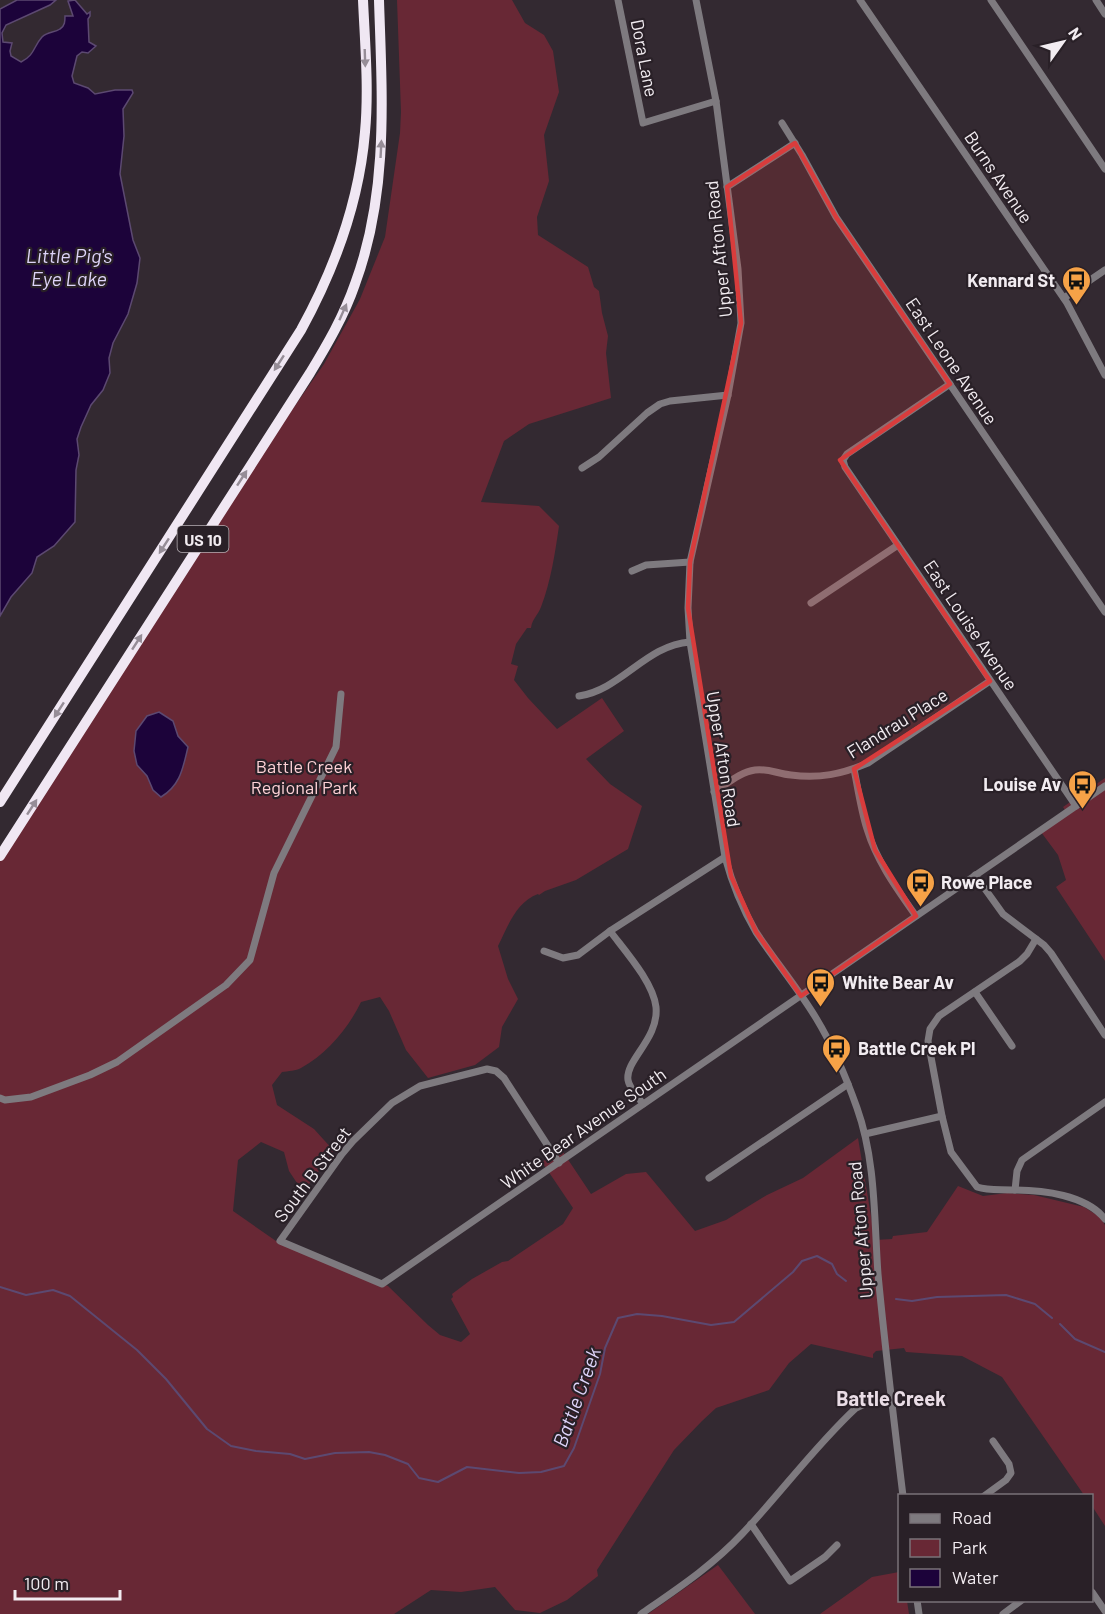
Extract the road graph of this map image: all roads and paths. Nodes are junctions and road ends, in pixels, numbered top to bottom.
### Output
1 (363, 0) edge
2 (379, 0) edge
3 (618, 0) edge
4 (696, 0) edge
5 (870, 0) edge
6 (991, 0) edge
7 (1096, 0) edge
8 (862, 2) edge
9 (1105, 14) edge
10 (716, 101) junction
11 (782, 123) dead end
12 (795, 142) junction
13 (1105, 169) edge
14 (727, 187) junction
15 (1105, 270) edge
16 (1064, 298) junction
17 (1105, 375) edge
18 (950, 384) junction
19 (728, 395) junction
20 (582, 468) dead end
21 (898, 545) junction
22 (690, 562) junction
23 (632, 571) dead end
24 (811, 603) dead end
25 (1105, 612) edge
26 (690, 642) junction
27 (990, 681) junction
28 (341, 694) dead end
29 (579, 696) dead end
30 (854, 769) junction
31 (1105, 786) edge
32 (714, 792) junction
33 (0, 802) edge
34 (1076, 806) junction
35 (0, 856) edge
36 (725, 857) junction
37 (975, 875) junction
38 (916, 916) junction
39 (610, 931) junction
40 (1036, 939) junction
41 (544, 951) dead end
42 (975, 992) junction
43 (801, 996) junction
44 (1105, 1035) edge
45 (1012, 1046) dead end
46 (848, 1084) junction
47 (0, 1098) edge
48 (1105, 1102) edge
49 (643, 1104) junction
50 (942, 1116) junction
51 (865, 1134) junction
52 (559, 1163) junction
53 (709, 1178) dead end
54 (1015, 1190) junction
55 (1105, 1219) edge
56 (382, 1284) joint
57 (891, 1398) junction
58 (993, 1441) dead end
59 (903, 1494) edge
60 (987, 1494) edge
61 (751, 1524) junction
62 (837, 1545) dead end
63 (1093, 1593) edge
64 (1019, 1602) edge
65 (1105, 1611) edge
66 (641, 1614) edge
67 (1003, 1614) edge

1 -> 33 highway, US 10
35 -> 2 highway, US 10
3 - 10 street, Dora Lane
4 - 10 street, Upper Afton Road
5 - 8 street
6 - 13 street
7 - 9 street
8 - 16 street, Burns Avenue
10 - 14 street, Upper Afton Road
11 - 12 street, East Leone Avenue
12 - 14 street
12 - 18 street, East Leone Avenue
14 - 19 street, Upper Afton Road
15 - 16 street
16 - 17 street, Burns Avenue
18 - 21 street, East Louise Avenue
18 - 25 street, East Leone Avenue
19 - 20 street
19 - 22 street, Upper Afton Road
21 - 24 street
21 - 27 street, East Louise Avenue
22 - 23 street
22 - 26 street, Upper Afton Road
26 - 29 street
26 - 32 street, Upper Afton Road
27 - 30 street, Flandrau Place
27 - 34 street, East Louise Avenue
28 - 47 street
30 - 32 street, Flandrau Place
30 - 38 street
31 - 34 street, White Bear Avenue South
32 - 36 street, Upper Afton Road
34 - 37 street, White Bear Avenue South
36 - 39 street
36 - 43 street, Upper Afton Road
37 - 38 street, White Bear Avenue South
37 - 40 street
38 - 43 street, White Bear Avenue South
39 - 41 street
39 - 49 street
40 - 42 street
40 - 44 street
42 - 45 street
42 - 50 street
43 - 46 street, Upper Afton Road
43 - 49 street, White Bear Avenue South
46 - 51 street, Upper Afton Road
46 - 53 street
48 - 54 street
49 - 52 street, White Bear Avenue South
50 - 51 street
50 - 54 street
51 - 57 street, Upper Afton Road
52 - 56 street, White Bear Avenue South
52 - 56 street, South B Street
54 - 55 street
57 - 59 street, Upper Afton Road
57 - 61 street
58 - 60 street
61 - 62 street
61 - 66 street
63 - 65 street
64 - 67 street

